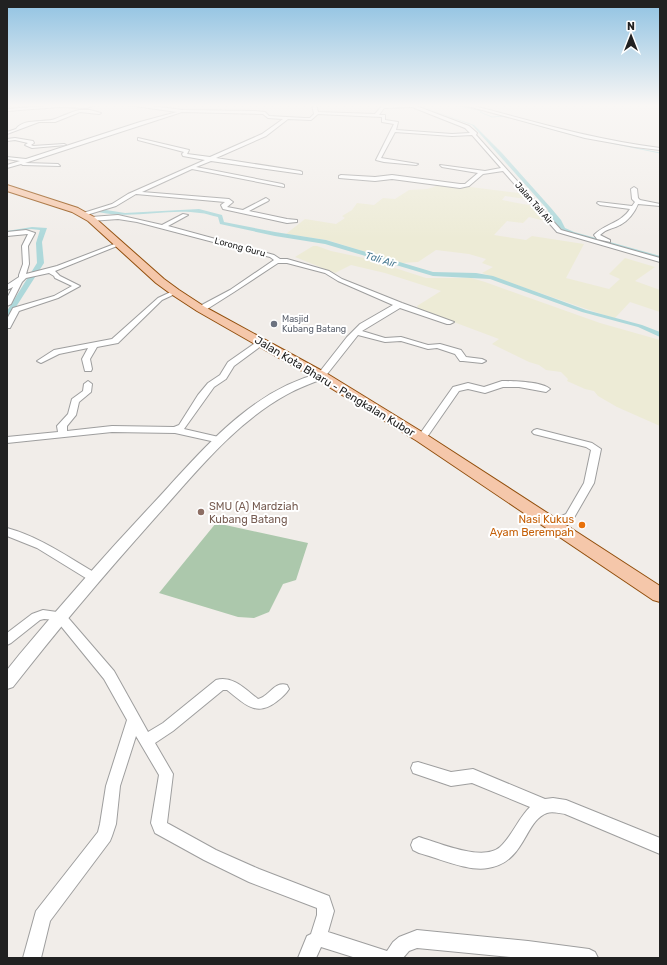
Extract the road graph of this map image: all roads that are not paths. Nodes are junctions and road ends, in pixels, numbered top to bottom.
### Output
1 (61, 149) edge
2 (182, 149) edge
3 (234, 149) edge
4 (384, 149) edge
5 (487, 149) edge
6 (7, 158) edge
7 (210, 160) junction
8 (26, 161) junction
9 (20, 163) junction
10 (416, 164) dead end
11 (58, 165) dead end
12 (442, 166) dead end
13 (7, 167) edge
14 (193, 168) junction
15 (504, 169) junction
16 (484, 172) junction
17 (300, 173) dead end
18 (341, 177) dead end
19 (282, 186) dead end
20 (7, 188) edge
21 (634, 189) dead end
22 (136, 193) junction
23 (266, 200) dead end
24 (639, 202) junction
25 (600, 204) dead end
26 (658, 204) dead end
27 (634, 208) junction
28 (243, 212) junction
29 (185, 216) dead end
30 (87, 217) junction
31 (295, 221) dead end
32 (162, 226) junction
33 (7, 234) edge
34 (30, 236) junction
35 (7, 240) edge
36 (118, 244) junction
37 (660, 255) edge
38 (660, 260) edge
39 (277, 261) junction
40 (48, 270) junction
41 (23, 278) junction
42 (7, 288) edge
43 (175, 292) junction
44 (7, 304) edge
45 (399, 305) junction
46 (201, 309) junction
47 (450, 322) dead end
48 (7, 326) edge
49 (357, 332) junction
50 (261, 343) junction
51 (94, 345) junction
52 (41, 361) dead end
53 (482, 361) dead end
54 (88, 369) dead end
55 (321, 376) junction
56 (88, 384) dead end
57 (546, 390) dead end
58 (175, 430) junction
59 (537, 432) dead end
60 (63, 434) junction
61 (422, 438) junction
62 (7, 440) edge
63 (220, 440) junction
64 (553, 524) junction
65 (7, 532) edge
66 (93, 577) junction
67 (660, 595) edge
68 (60, 616) junction
69 (7, 640) edge
70 (7, 682) edge
71 (282, 689) dead end
72 (134, 720) junction
73 (146, 741) junction
74 (418, 768) dead end
75 (544, 806) junction
76 (419, 845) dead end
77 (660, 846) edge
78 (320, 938) junction
79 (32, 958) edge
80 (307, 958) edge
81 (384, 958) edge
82 (393, 958) edge
83 (589, 958) edge

1 - 8 street
2 - 7 street
3 - 7 street
4 - 10 street
5 - 15 street, Jalan Tali Air
6 - 8 street
7 - 14 street
7 - 17 street
8 - 9 street
9 - 11 street
9 - 13 street
12 - 16 street
14 - 19 street
14 - 22 street
15 - 16 street
15 - 38 street, Jalan Tali Air
16 - 18 street
20 - 30 main road, Jalan Kota Bharu - Pengkalan Kubor
21 - 24 street
22 - 28 street
22 - 30 street
23 - 28 street
24 - 26 street
24 - 27 street
25 - 27 street
27 - 37 street
28 - 31 street
29 - 32 street
30 - 32 street, Lorong Guru
30 - 36 main road, Jalan Kota Bharu - Pengkalan Kubor
32 - 39 street, Lorong Guru
33 - 34 street
34 - 35 street
34 - 41 street
36 - 40 street
36 - 43 main road, Jalan Kota Bharu - Pengkalan Kubor
39 - 45 street, Lorong Guru
39 - 46 street
40 - 41 street
40 - 48 street
41 - 42 street
41 - 44 street
43 - 46 main road, Jalan Kota Bharu - Pengkalan Kubor
43 - 51 street
45 - 47 street, Lorong Guru
45 - 49 street
46 - 50 main road, Jalan Kota Bharu - Pengkalan Kubor
49 - 53 street
49 - 55 street
50 - 55 main road, Jalan Kota Bharu - Pengkalan Kubor
50 - 58 street
51 - 52 street
51 - 54 street
55 - 61 main road, Jalan Kota Bharu - Pengkalan Kubor
55 - 63 street
56 - 60 street
57 - 61 street
58 - 60 street
58 - 63 street
59 - 64 street
60 - 62 street
61 - 64 main road, Jalan Kota Bharu - Pengkalan Kubor
63 - 66 street
64 - 67 main road, Jalan Kota Bharu - Pengkalan Kubor
65 - 66 street
66 - 68 street
68 - 69 street
68 - 70 street
68 - 72 street
71 - 73 street
72 - 73 street
72 - 79 street
73 - 78 street
74 - 75 street
75 - 76 street
75 - 77 street
78 - 80 street
78 - 81 street
82 - 83 street

